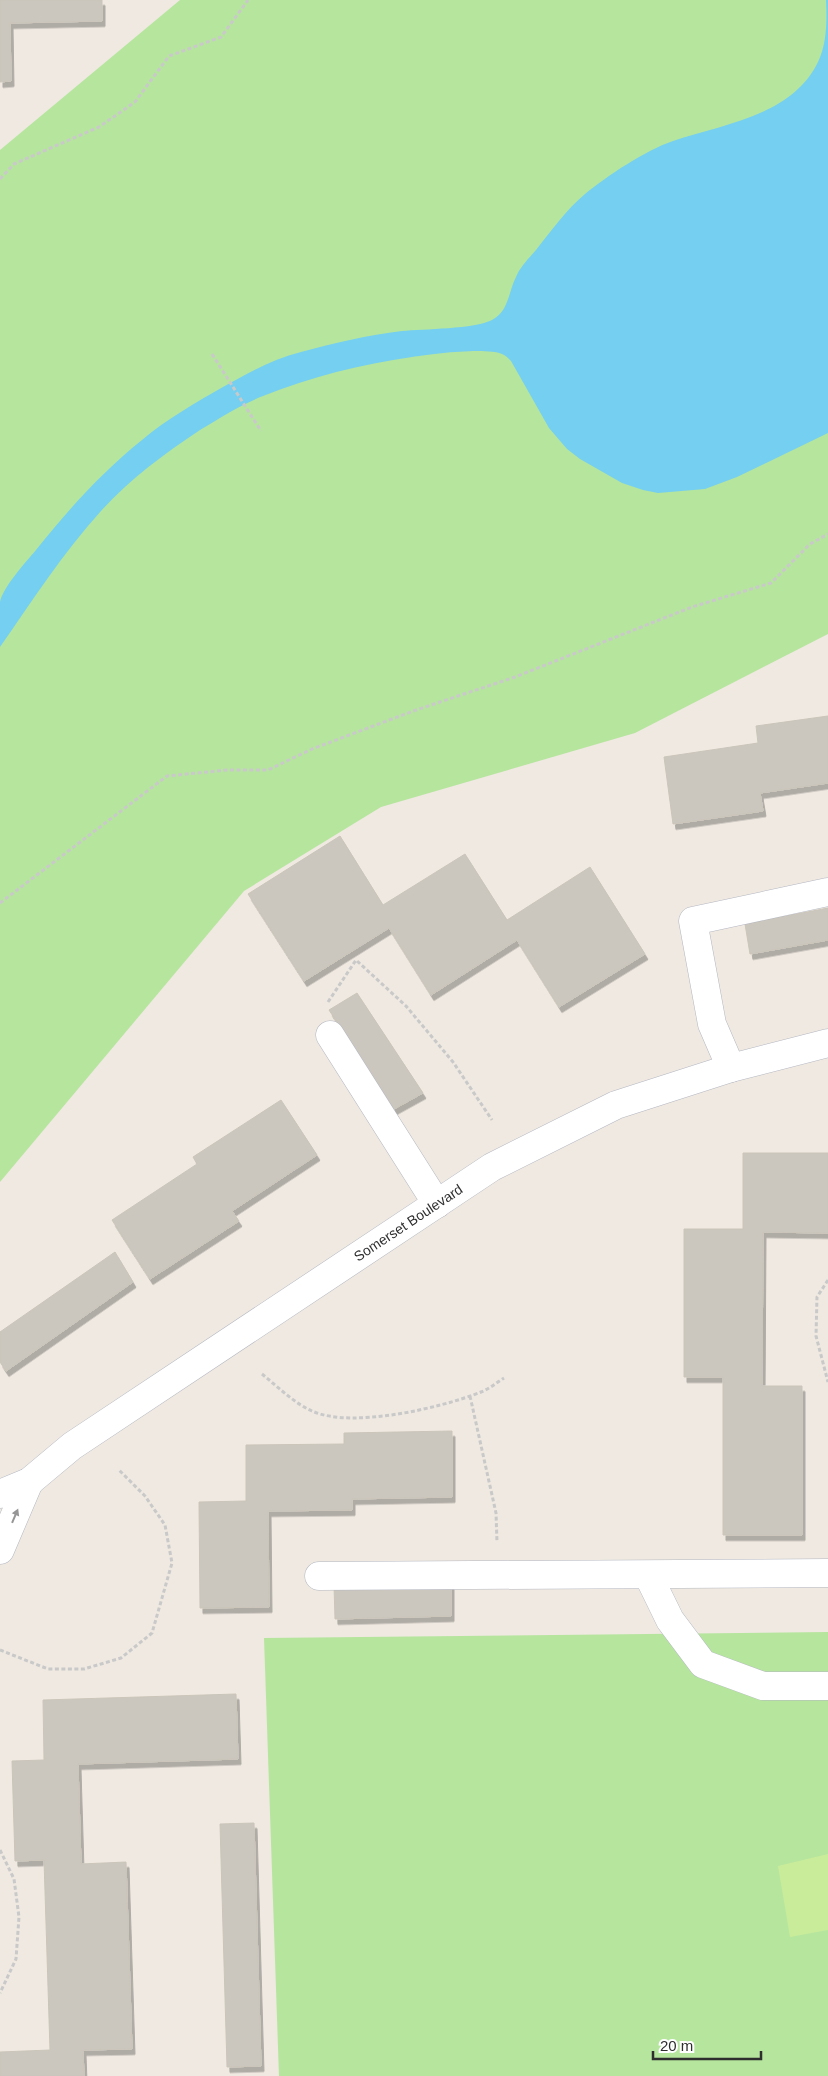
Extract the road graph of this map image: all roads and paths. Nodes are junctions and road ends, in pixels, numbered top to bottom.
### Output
1 (248, 0) edge
2 (0, 179) edge
3 (212, 354) dead end
4 (260, 431) dead end
5 (828, 534) edge
6 (828, 892) edge
7 (0, 903) edge
8 (330, 1035) joint
9 (828, 1043) edge
10 (731, 1068) junction
11 (492, 1120) dead end
12 (437, 1204) junction
13 (828, 1280) edge
14 (262, 1374) dead end
15 (504, 1378) dead end
16 (828, 1382) edge
17 (470, 1396) junction
18 (118, 1468) dead end
19 (30, 1482) junction
20 (0, 1494) edge
21 (0, 1550) edge
22 (828, 1573) edge
23 (498, 1575) junction
24 (648, 1575) junction
25 (319, 1576) dead end
26 (0, 1650) edge
27 (828, 1686) edge
28 (0, 1850) edge
29 (0, 1993) edge

1 - 2 path
3 - 4 path
5 - 7 path
6 - 10 street
8 - 11 path
8 - 12 street
9 - 10 street, Somerset Boulevard
10 - 12 street, Somerset Boulevard
12 - 19 street, Somerset Boulevard
13 - 16 path
14 - 17 path
15 - 17 path
17 - 23 path
18 - 26 path
19 - 20 street, Somerset Boulevard
21 -> 19 street, Somerset Boulevard
22 - 24 street
23 - 24 street
23 - 25 street
24 - 27 street
28 - 29 path

